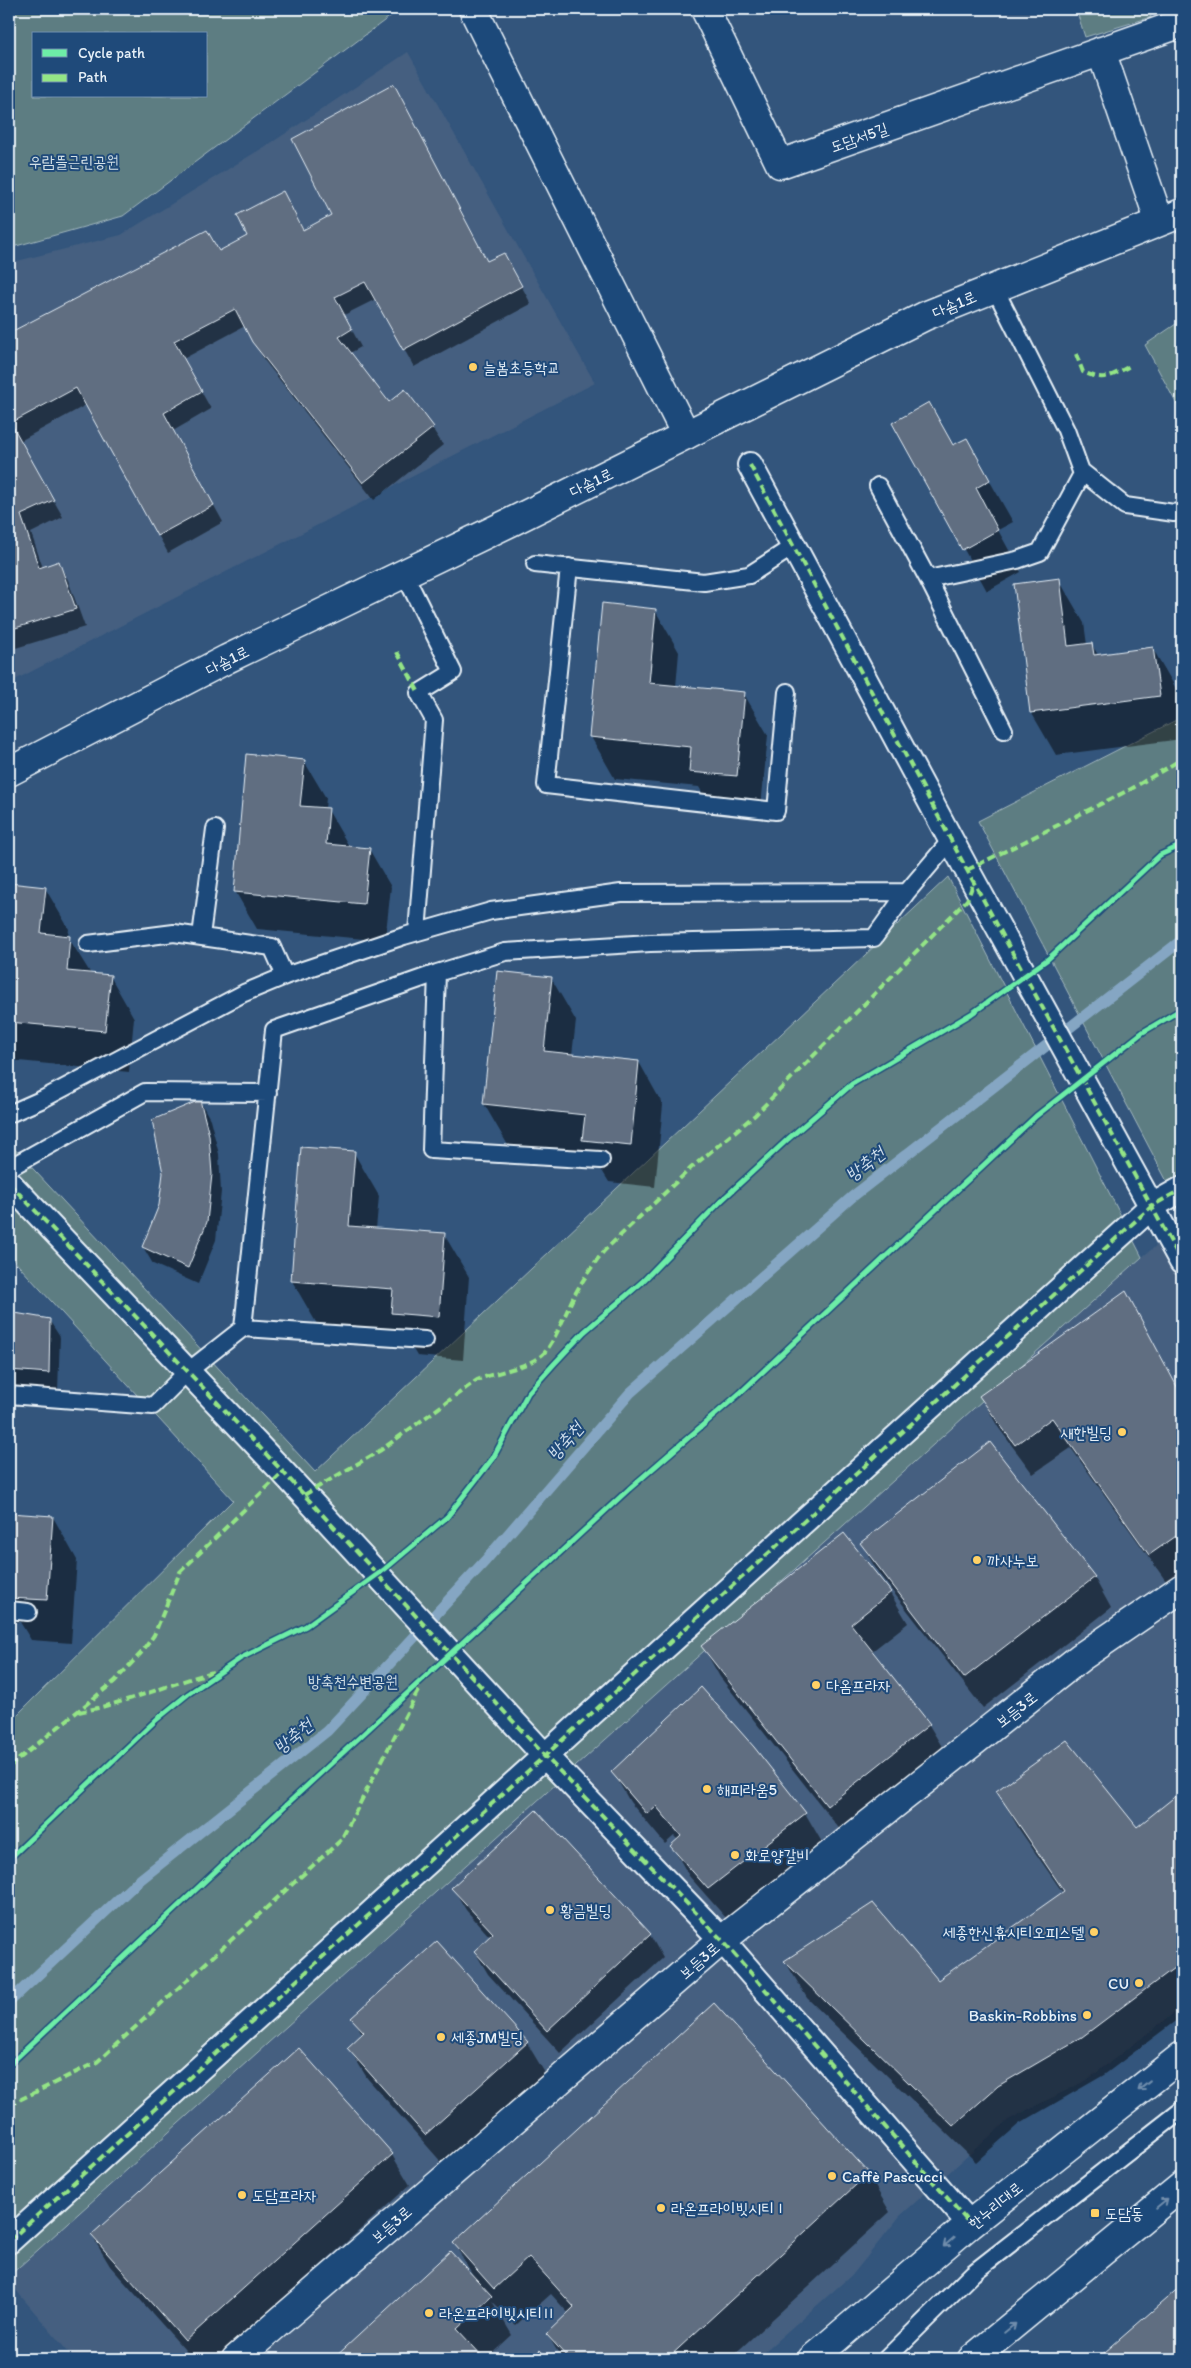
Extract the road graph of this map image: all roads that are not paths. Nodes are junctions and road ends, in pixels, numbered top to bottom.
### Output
1 (473, 9) edge
2 (705, 9) edge
3 (1182, 23) edge
4 (1101, 51) junction
5 (1171, 216) edge
6 (994, 287) junction
7 (686, 435) junction
8 (750, 465) dead end
9 (1081, 471) junction
10 (878, 486) dead end
11 (1182, 511) edge
12 (794, 546) junction
13 (535, 564) dead end
14 (568, 567) junction
15 (404, 574) junction
16 (928, 578) junction
17 (787, 692) dead end
18 (1004, 730) dead end
19 (9, 772) edge
20 (215, 830) dead end
21 (951, 840) junction
22 (907, 892) junction
23 (417, 932) junction
24 (202, 936) junction
25 (88, 944) dead end
26 (437, 973) junction
27 (285, 976) junction
28 (268, 1093) junction
29 (9, 1114) edge
30 (601, 1160) dead end
31 (9, 1168) edge
32 (9, 1184) edge
33 (1182, 1189) edge
34 (1152, 1206) junction
35 (1182, 1262) edge
36 (243, 1328) junction
37 (425, 1340) dead end
38 (187, 1372) junction
39 (9, 1395) edge
40 (1182, 1588) edge
41 (9, 1610) edge
42 (28, 1612) dead end
43 (546, 1757) junction
44 (722, 1940) junction
45 (1182, 2056) edge
46 (1182, 2110) edge
47 (1182, 2186) edge
48 (970, 2224) junction
49 (9, 2241) edge
50 (236, 2359) edge
51 (812, 2359) edge
52 (886, 2359) edge
53 (972, 2359) edge

1 - 7 street
2 - 4 street, 도담서5길
3 - 4 street, 도담서5길
4 - 5 street
5 - 6 street, 다솜1로
6 - 7 street, 다솜1로
6 - 9 lane
7 - 15 street, 다솜1로
8 - 12 street
9 - 11 lane
9 - 16 lane
10 - 16 lane
12 - 14 lane
12 - 21 street
13 - 14 lane
14 - 17 lane
15 - 19 street, 다솜1로
15 - 23 lane
16 - 18 lane
20 - 24 lane
21 - 22 lane
21 - 34 street
22 - 23 lane
22 - 26 lane
23 - 27 lane
24 - 25 lane
24 - 27 lane
26 - 28 lane
26 - 30 lane
27 - 29 lane
28 - 31 lane
28 - 36 lane
32 - 38 street
33 - 34 street
34 - 35 street
34 - 43 street
36 - 37 lane
36 - 38 lane
38 - 39 lane
38 - 43 street
40 - 44 street, 보듬3로
41 - 42 lane
43 - 44 street
43 - 49 street
44 - 48 street
44 - 50 street, 보듬3로
45 -> 48 street, 한누리대로
46 - 52 lane
53 -> 47 street
48 -> 51 street, 한누리대로

